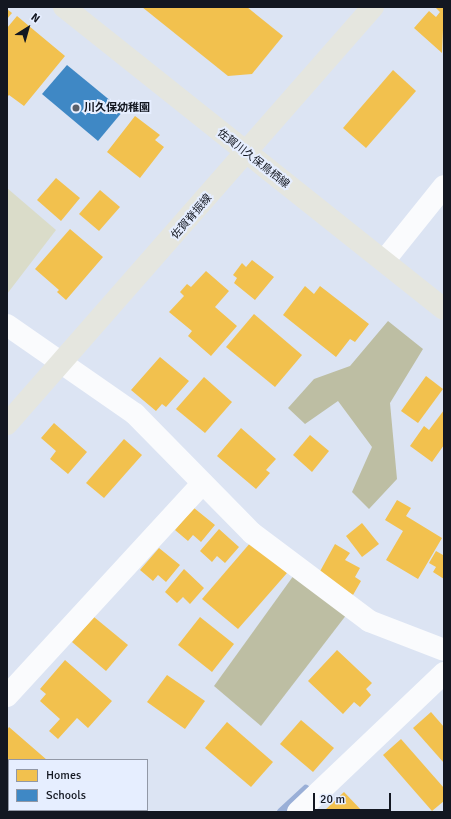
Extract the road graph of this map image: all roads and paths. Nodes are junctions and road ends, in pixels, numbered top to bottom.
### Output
1 (64, 7) edge
2 (373, 7) edge
3 (247, 154) junction
4 (444, 186) edge
5 (384, 261) junction
6 (444, 309) edge
7 (7, 325) edge
8 (62, 365) junction
9 (7, 424) edge
10 (203, 484) junction
11 (444, 650) edge
12 (444, 673) edge
13 (7, 696) edge
14 (298, 812) edge

1 - 3 main road, 佐賀川久保鳥栖線
2 - 3 main road, 佐賀脊振線
3 - 5 main road, 佐賀川久保鳥栖線
3 - 8 main road, 佐賀脊振線
4 - 5 street
5 - 6 main road, 佐賀川久保鳥栖線
7 - 8 street
8 - 9 main road, 佐賀脊振線
8 - 10 street
10 - 11 street
10 - 13 street
12 - 14 street

